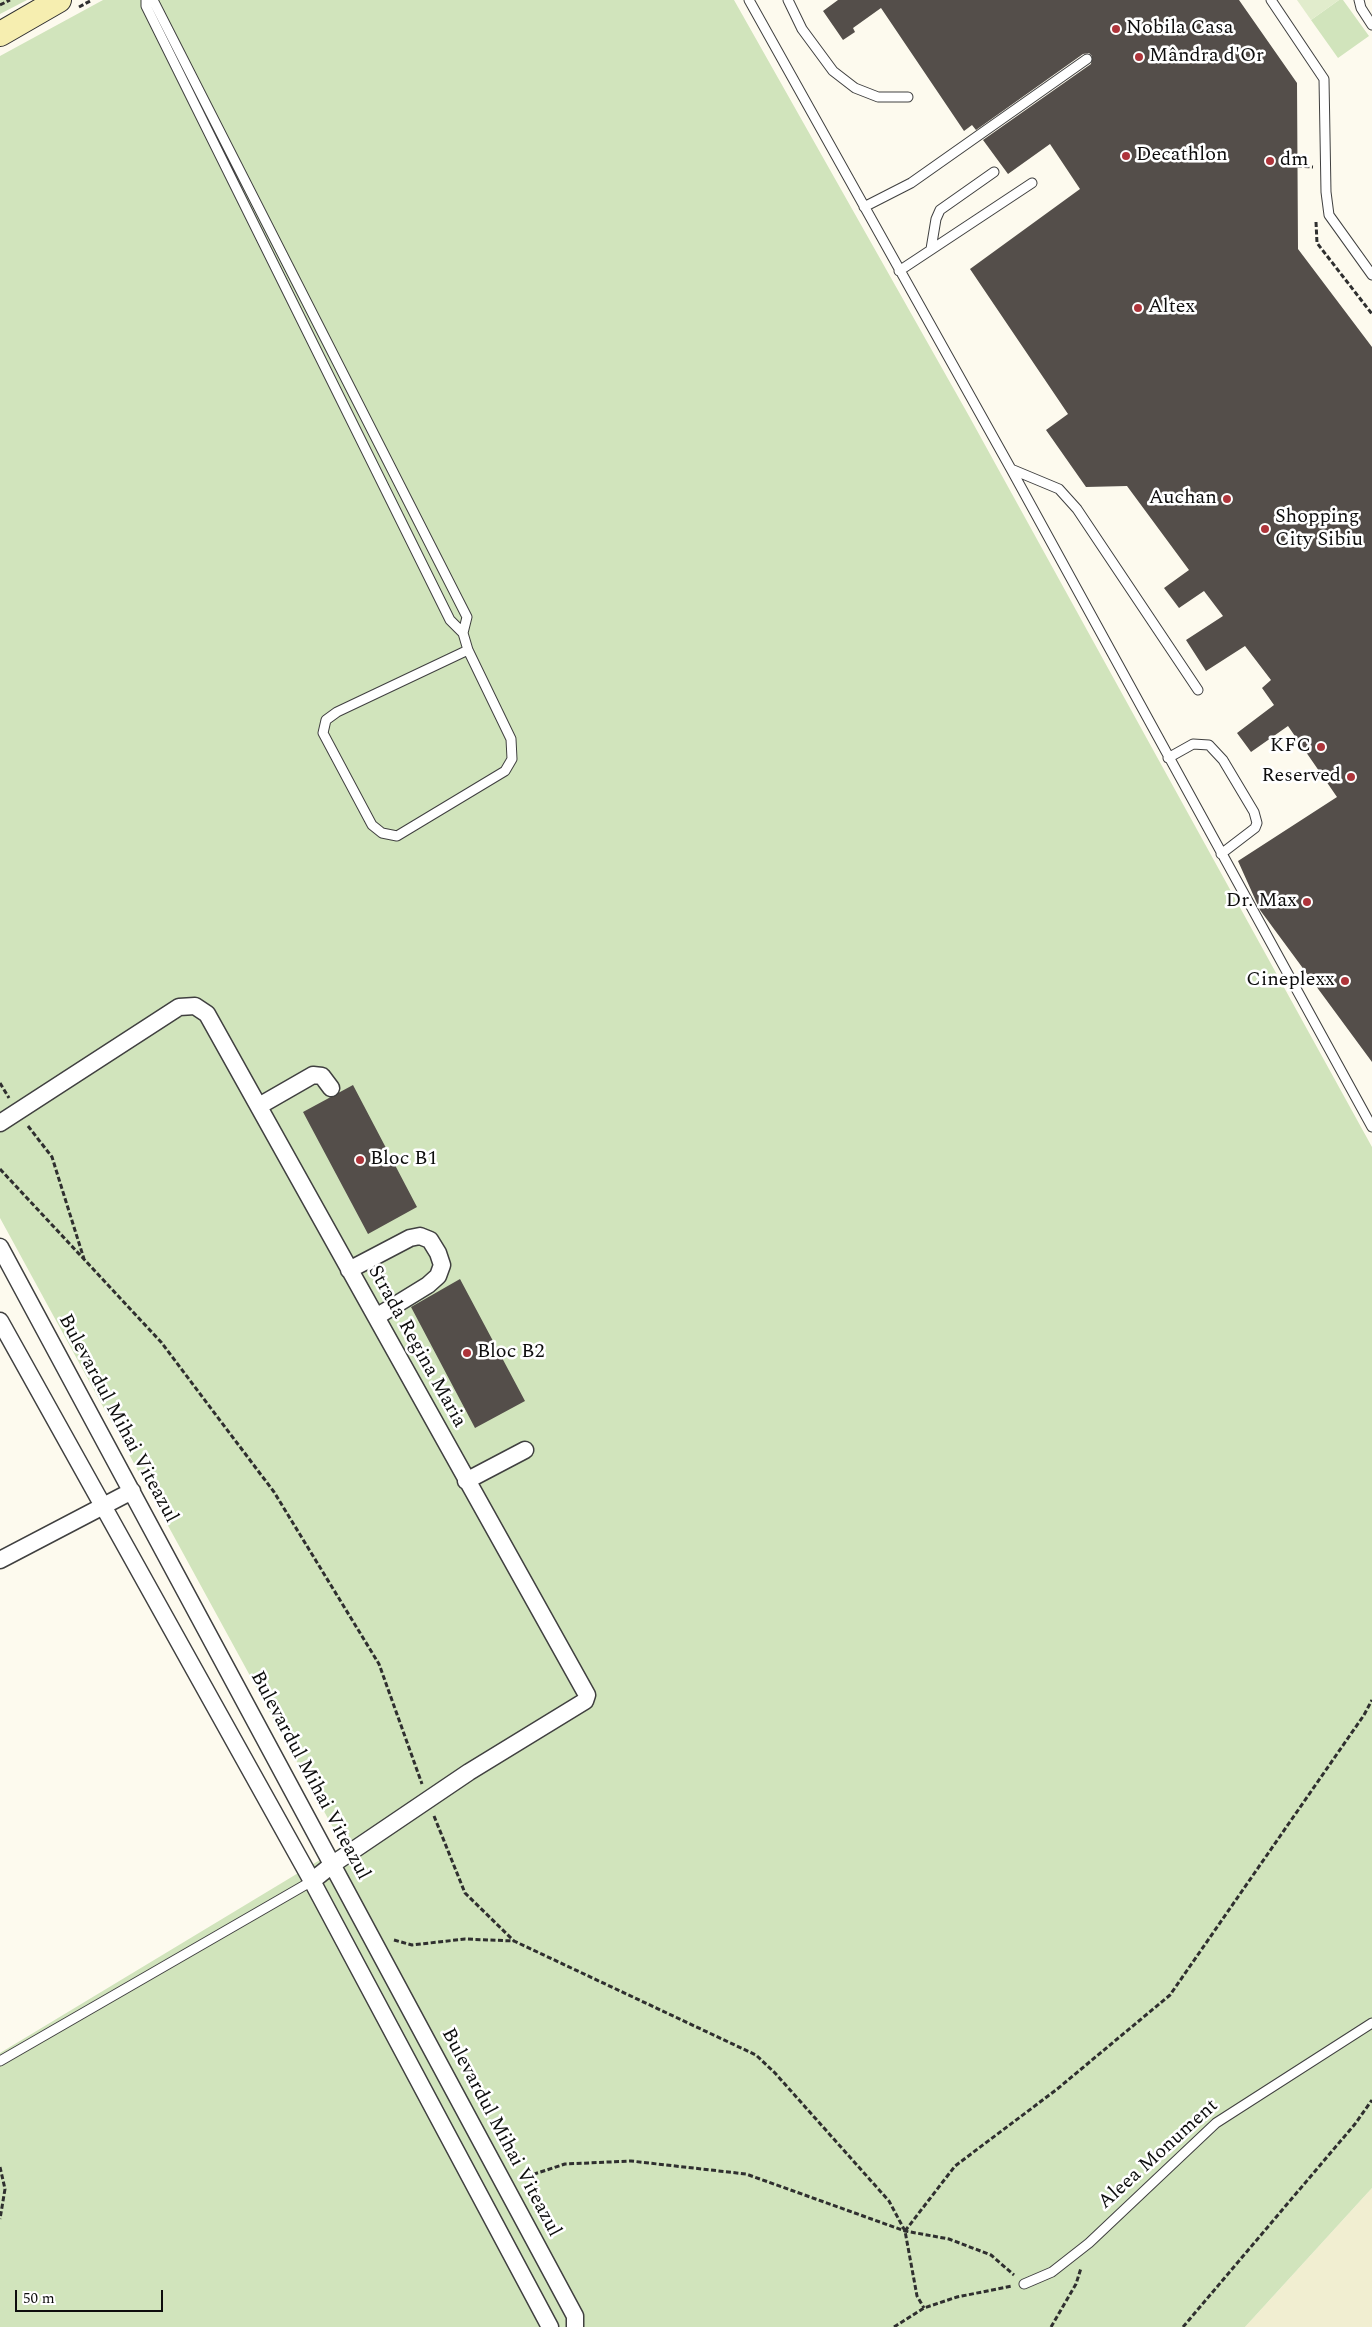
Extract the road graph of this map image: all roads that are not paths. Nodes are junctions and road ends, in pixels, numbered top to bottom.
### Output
1 (58, 0) edge
2 (146, 0) edge
3 (153, 0) edge
4 (750, 0) edge
5 (788, 0) edge
6 (1271, 0) edge
7 (1360, 0) edge
8 (1372, 25) edge
9 (0, 34) edge
10 (1087, 59) dead end
11 (908, 97) dead end
12 (994, 172) dead end
13 (1032, 183) dead end
14 (864, 207) junction
15 (931, 249) junction
16 (899, 271) junction
17 (1372, 275) edge
18 (1011, 469) junction
19 (464, 633) junction
20 (468, 650) junction
21 (1198, 690) dead end
22 (1168, 758) junction
23 (1221, 854) junction
24 (331, 1088) dead end
25 (258, 1106) junction
26 (0, 1123) edge
27 (1372, 1127) edge
28 (0, 1246) edge
29 (349, 1270) junction
30 (376, 1318) junction
31 (0, 1321) edge
32 (525, 1450) dead end
33 (466, 1481) junction
34 (132, 1491) junction
35 (102, 1506) junction
36 (0, 1560) edge
37 (333, 1864) junction
38 (312, 1882) junction
39 (1372, 2023) edge
40 (0, 2062) edge
41 (514, 2203) junction
42 (490, 2218) junction
43 (1024, 2284) road end
44 (550, 2327) edge
45 (575, 2327) edge

1 - 9 street
2 - 19 lane
3 - 19 lane
4 - 14 lane
5 - 11 lane
6 - 17 lane
7 - 8 lane
10 - 14 lane
12 - 15 lane
13 - 15 lane
14 - 16 lane
15 - 16 lane
16 - 18 lane
18 - 21 lane
18 - 22 lane
19 - 20 lane
20 - 20 lane
22 - 23 lane
22 - 23 lane
23 - 27 lane
24 - 25 street
25 - 26 street, Strada Regina Maria
25 - 29 street, Strada Regina Maria
28 - 34 street, Bulevardul Mihai Viteazul
29 - 30 street, Strada Regina Maria
29 - 30 street
30 - 33 street, Strada Regina Maria
31 - 35 street
32 - 33 street
33 - 37 street, Strada Regina Maria
34 - 35 street
34 - 37 street, Bulevardul Mihai Viteazul
35 - 36 street
35 - 38 street
37 - 38 street
37 - 41 street, Bulevardul Mihai Viteazul
38 - 40 lane
38 - 42 street
39 - 43 lane, Aleea Monument
41 - 42 street
41 - 45 street, Bulevardul Mihai Viteazul
42 - 44 street

